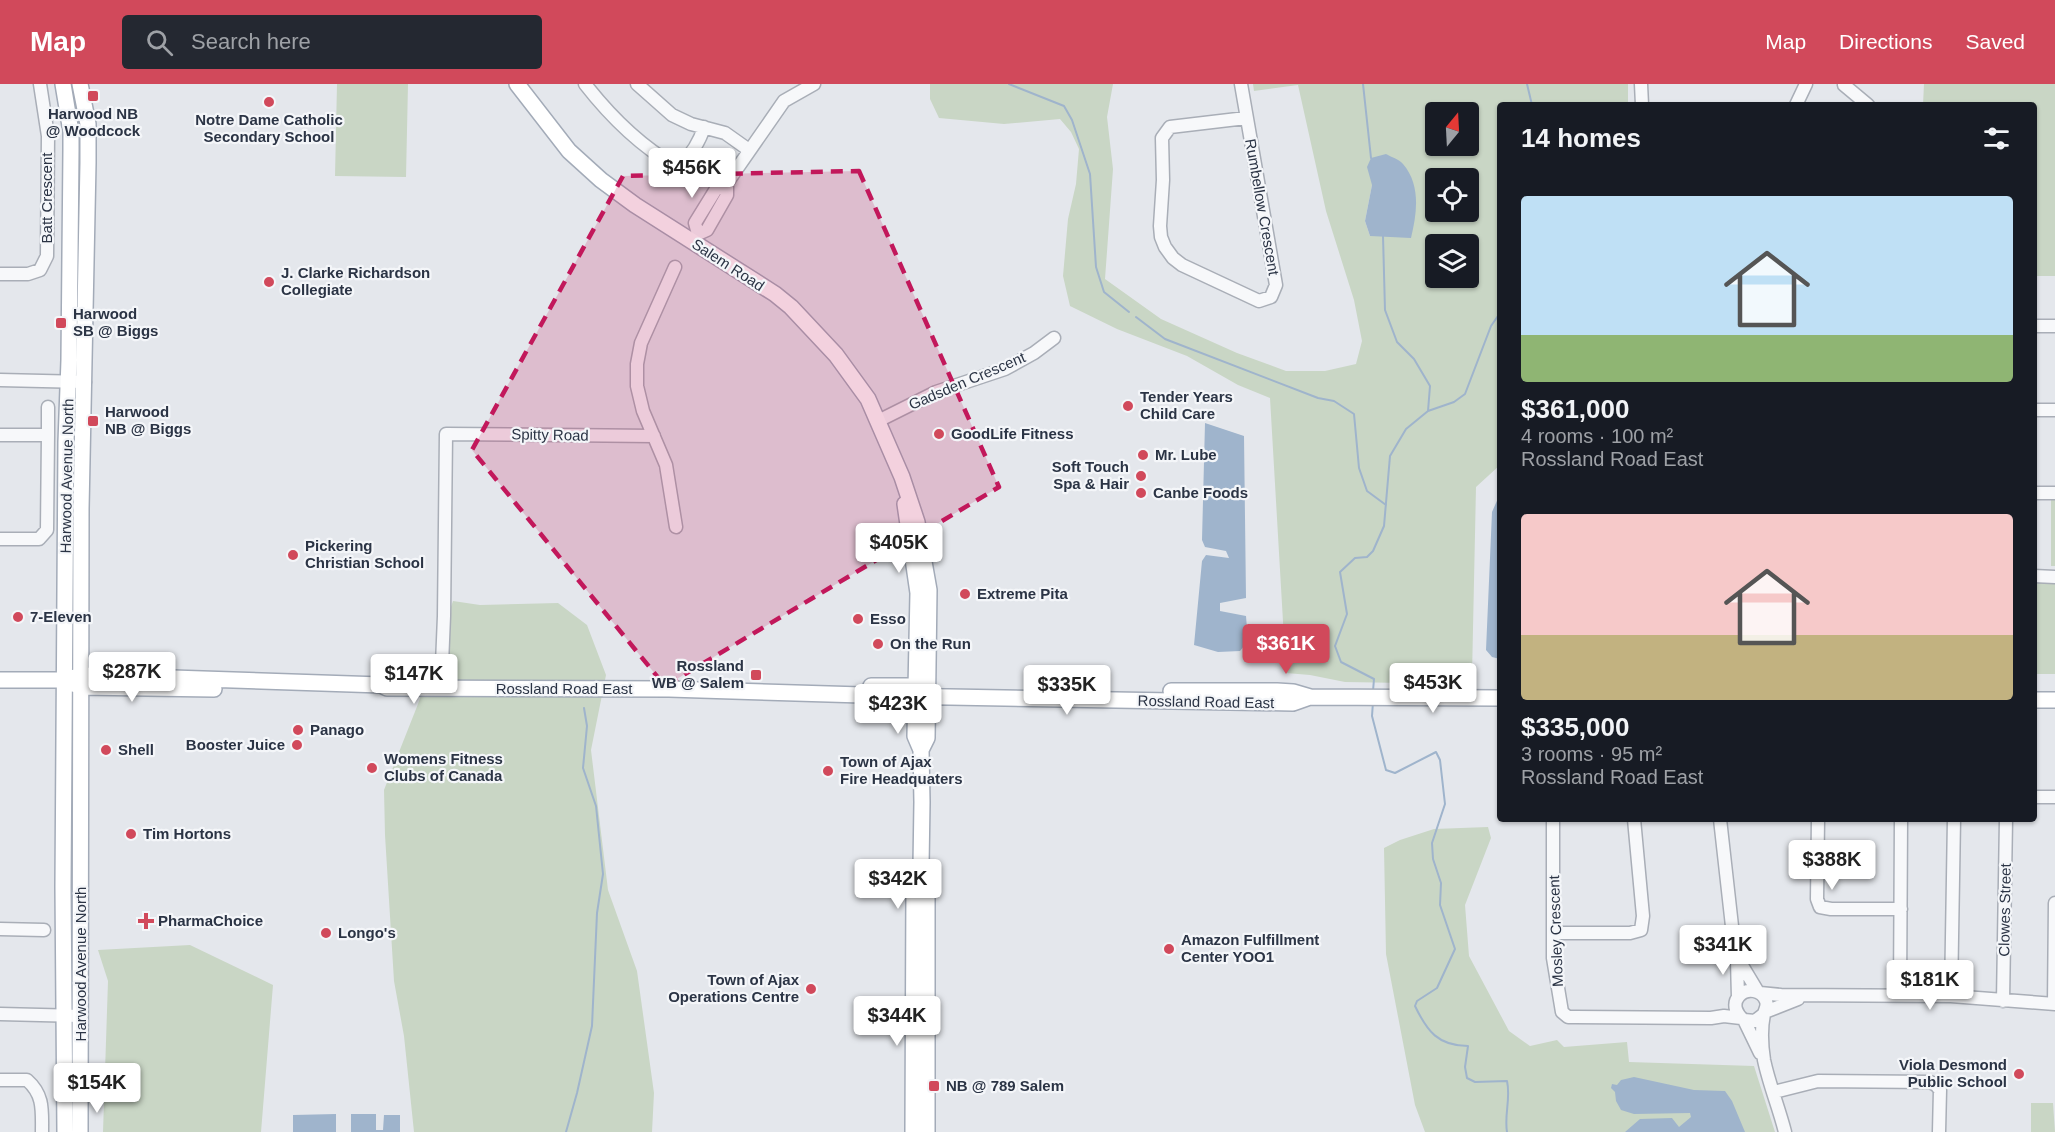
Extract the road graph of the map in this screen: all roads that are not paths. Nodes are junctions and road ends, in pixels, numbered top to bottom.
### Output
1 (40, 84) edge
2 (63, 84) edge
3 (80, 84) edge
4 (517, 84) edge
5 (585, 84) edge
6 (637, 84) edge
7 (814, 84) edge
8 (1241, 84) edge
9 (1641, 84) edge
10 (1806, 84) edge
11 (1844, 85) edge
12 (1642, 102) edge
13 (1797, 102) edge
14 (1866, 102) edge
15 (1246, 118) junction
16 (704, 128) junction
17 (749, 150) junction
18 (695, 238) junction
19 (675, 267) dead end
20 (0, 274) edge
21 (2037, 326) edge
22 (2055, 326) edge
23 (1054, 338) dead end
24 (0, 380) edge
25 (68, 381) junction
26 (85, 382) junction
27 (48, 407) dead end
28 (2037, 410) edge
29 (2055, 410) edge
30 (878, 421) junction
31 (0, 435) edge
32 (48, 435) junction
33 (654, 436) junction
34 (2037, 493) edge
35 (2055, 493) edge
36 (676, 527) dead end
37 (0, 539) edge
38 (2037, 576) edge
39 (2055, 577) edge
40 (0, 680) edge
41 (65, 680) junction
42 (82, 681) junction
43 (441, 688) junction
44 (922, 691) junction
45 (1497, 698) edge
46 (2037, 700) edge
47 (2055, 700) edge
48 (2037, 797) edge
49 (2055, 797) edge
50 (1553, 822) edge
51 (1634, 822) edge
52 (1720, 822) edge
53 (1818, 822) edge
54 (1902, 822) edge
55 (1954, 822) edge
56 (2006, 822) edge
57 (921, 866) junction
58 (81, 867) junction
59 (63, 868) junction
60 (2055, 903) edge
61 (1901, 909) junction
62 (0, 929) edge
63 (44, 930) dead end
64 (1553, 933) junction
65 (1737, 957) junction
66 (1759, 993) junction
67 (1805, 995) junction
68 (1900, 996) junction
69 (1951, 996) junction
70 (1737, 998) junction
71 (2003, 1001) junction
72 (2054, 1004) edge
73 (1765, 1013) junction
74 (0, 1014) edge
75 (63, 1015) junction
76 (81, 1016) junction
77 (1698, 1017) junction
78 (1742, 1019) junction
79 (1764, 1059) junction
80 (0, 1080) edge
81 (1774, 1092) junction
82 (42, 1132) edge
83 (65, 1132) edge
84 (80, 1132) edge
85 (913, 1132) edge
86 (927, 1132) edge
87 (1785, 1132) edge
88 (1939, 1132) edge

1 - 20 street, Batt Crescent
2 - 25 main road, Harwood Avenue North
3 - 26 main road, Harwood Avenue North
4 - 18 main road, Salem Road
5 - 16 street
6 - 16 street
7 - 17 street
8 - 15 street, Rumbellow Crescent
9 - 12 street
10 - 13 street
11 - 14 street
15 - 15 street, Rumbellow Crescent
16 - 17 street
17 - 18 street
18 - 30 main road, Salem Road
19 - 33 street
21 - 22 street
23 - 30 street, Gadsden Crescent
24 - 25 street
25 - 26 street
25 - 41 main road, Harwood Avenue North
26 - 42 main road, Harwood Avenue North
27 - 32 street
28 - 29 street
30 - 44 main road, Salem Road
31 - 32 street
32 - 37 street
33 - 36 street
33 - 43 street, Spitty Road
34 - 35 street
38 - 39 street
40 - 41 main road
41 - 42 main road, Rossland Road East
41 - 59 main road, Harwood Avenue North
42 - 43 main road, Rossland Road East
42 - 58 main road, Harwood Avenue North
43 - 44 main road, Rossland Road East
44 - 45 main road, Rossland Road East
44 - 57 main road, Salem Road
46 - 47 main road
48 - 49 street
50 - 64 street, Mosley Crescent
51 - 64 street
52 - 65 street
53 - 61 street
54 - 61 street
55 - 69 street
56 - 71 street, Clowes Street
57 - 85 main road, Salem Road
57 - 86 main road, Salem Road
58 - 59 street, Harwood Avenue North
58 - 76 main road, Harwood Avenue North
59 - 75 main road, Harwood Avenue North
60 - 72 street
61 - 68 street
62 - 63 street
64 - 77 street, Mosley Crescent
65 - 66 street
65 - 70 street
66 - 67 street
66 - 70 street
66 - 73 street
67 - 68 street
67 - 73 street
68 - 69 street
69 - 71 street
70 - 77 street, Mosley Crescent
70 - 78 street
71 - 72 street
73 - 78 street
73 - 79 street
74 - 75 street
75 - 76 street
75 - 83 main road, Harwood Avenue North
76 - 84 main road, Harwood Avenue North
77 - 78 street, Mosley Crescent
78 - 79 street
79 - 81 street
80 - 82 street
81 - 87 street
81 - 88 street

